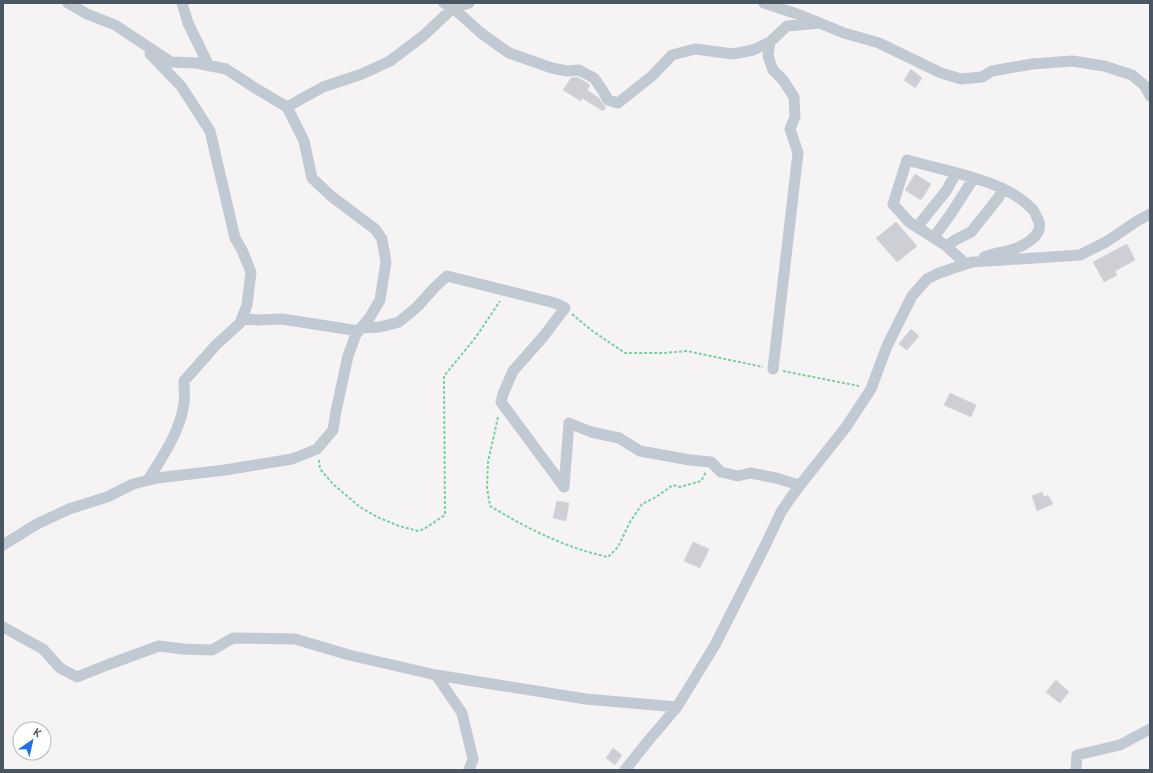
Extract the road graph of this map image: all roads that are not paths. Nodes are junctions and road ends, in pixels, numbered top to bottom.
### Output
1 (68, 3) edge
2 (182, 3) edge
3 (469, 3) edge
4 (764, 3) edge
5 (448, 6) edge
6 (820, 23) junction
7 (134, 37) junction
8 (770, 42) junction
9 (209, 66) junction
10 (1150, 96) edge
11 (287, 107) junction
12 (956, 173) junction
13 (974, 178) junction
14 (1002, 188) junction
15 (1150, 214) edge
16 (918, 227) junction
17 (934, 237) junction
18 (947, 246) junction
19 (969, 263) junction
20 (242, 318) junction
21 (360, 330) junction
22 (773, 369) road end
23 (148, 480) junction
24 (799, 485) junction
25 (3, 545) edge
26 (3, 627) edge
27 (436, 675) junction
28 (677, 708) junction
29 (1150, 729) edge
30 (469, 770) edge
31 (625, 770) edge
32 (1076, 770) edge

1 - 7 street
2 - 9 street
3 - 5 street
4 - 6 street
5 - 8 street
5 - 11 street
6 - 8 street
6 - 10 street
7 - 9 street
7 - 20 street
8 - 22 street
9 - 11 street
11 - 21 street
12 - 13 street
12 - 16 street
12 - 16 street
13 - 14 street
13 - 17 street
14 - 18 street
14 - 19 street
15 - 19 street
16 - 17 street
17 - 18 street
18 - 19 street
19 - 24 street
20 - 21 street
20 - 23 street
21 - 23 street
21 - 24 street
23 - 25 street
24 - 28 street
26 - 27 street
27 - 28 street
27 - 30 street
28 - 31 street
29 - 32 street

